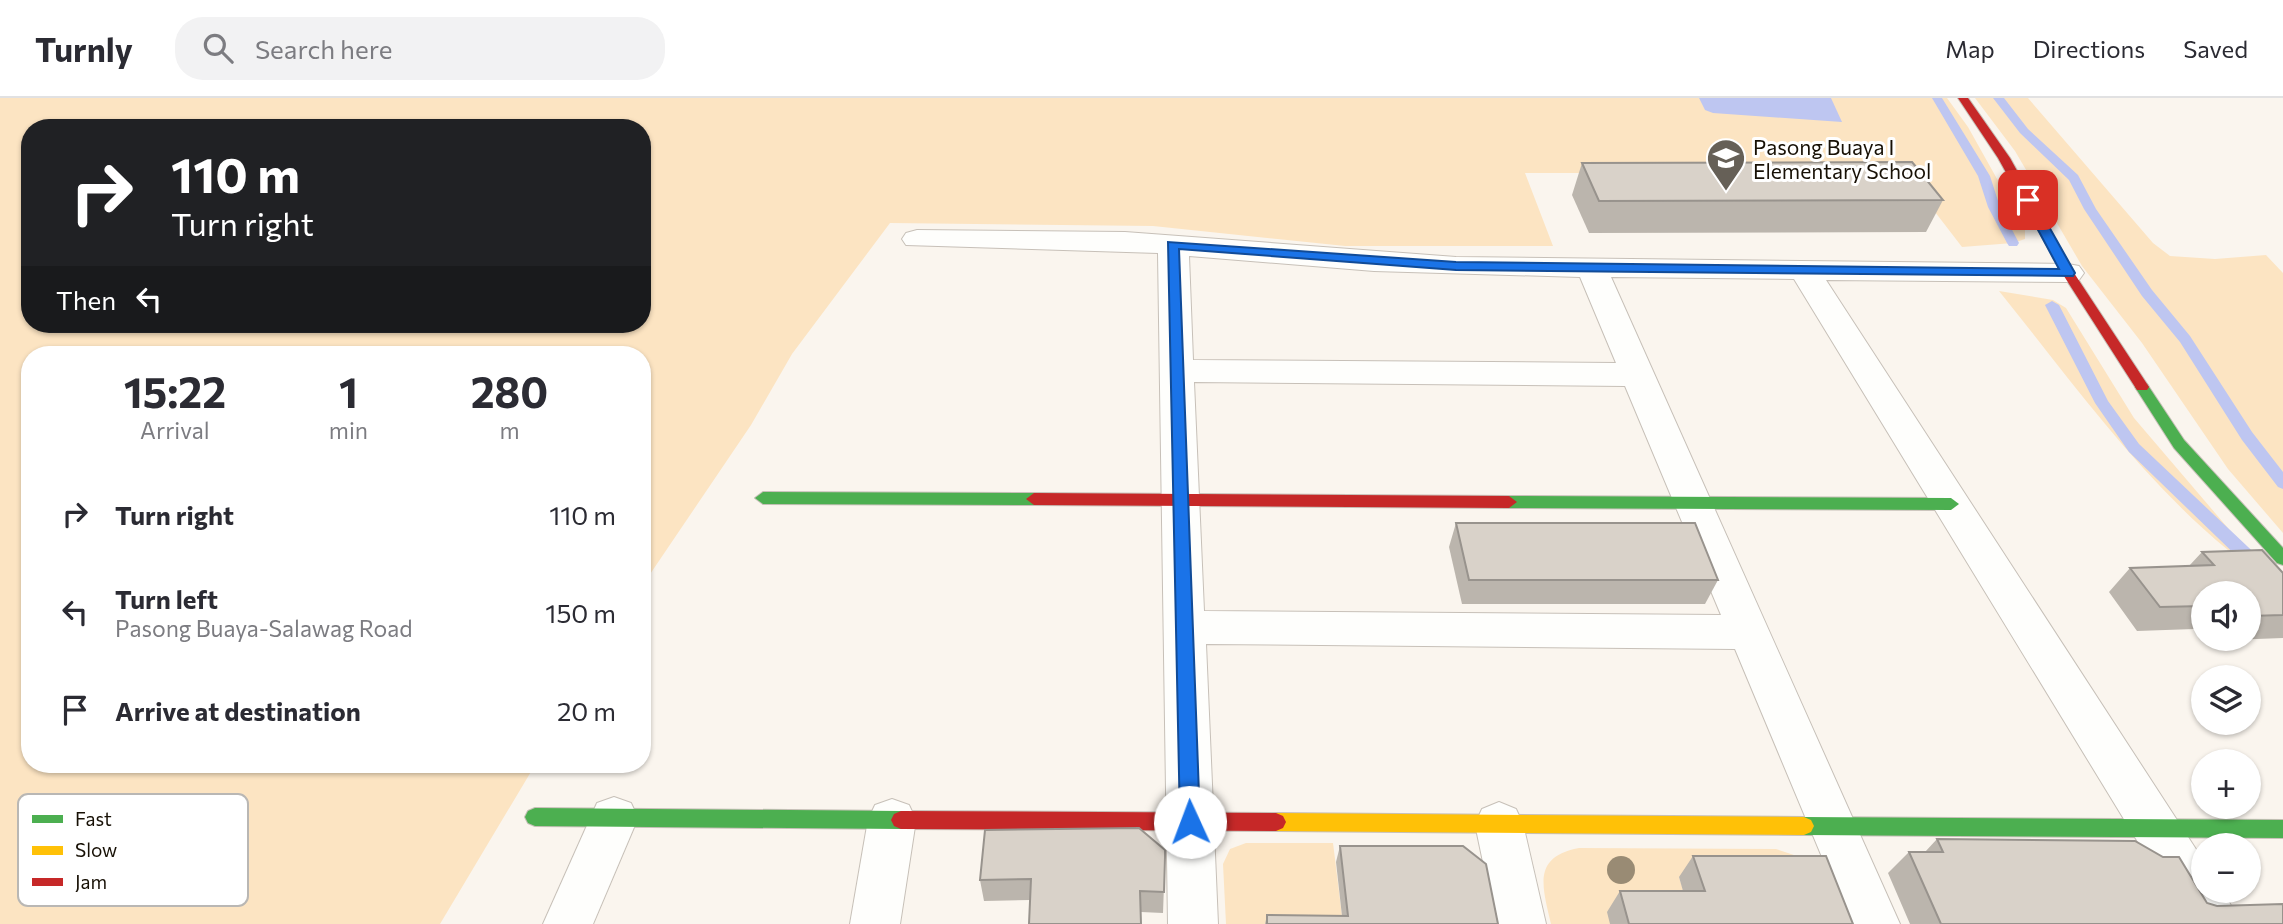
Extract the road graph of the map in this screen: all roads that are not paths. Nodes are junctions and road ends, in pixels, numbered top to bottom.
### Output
1 (1963, 98) edge
2 (917, 239) dead end
3 (1173, 244) junction
4 (1592, 269) junction
5 (1805, 271) junction
6 (2068, 273) junction
7 (1177, 371) junction
8 (1639, 375) junction
9 (763, 498) dead end
10 (1181, 500) junction
11 (1693, 502) junction
12 (1951, 504) junction
13 (2283, 559) edge
14 (1184, 628) junction
15 (1749, 632) junction
16 (535, 817) dead end
17 (614, 818) junction
18 (892, 820) junction
19 (1190, 822) junction
20 (1499, 824) junction
21 (1833, 825) junction
22 (2155, 827) junction
23 (2283, 829) edge
24 (568, 924) edge
25 (875, 924) edge
26 (1193, 924) edge
27 (1521, 924) edge
28 (1875, 924) edge
29 (2216, 924) edge

1 - 6 street
2 - 3 street
3 - 4 street
3 - 7 street
4 - 5 street
4 - 8 street
5 - 6 street
5 - 12 street
6 - 13 street
7 - 8 street
7 - 10 street
8 - 11 street
9 - 10 street
10 - 11 street
10 - 14 street
11 - 12 street
11 - 15 street
12 - 22 street
14 - 15 street
14 - 19 street
15 - 21 street
16 - 17 street
17 - 18 street
17 - 24 street
18 - 19 street
18 - 25 street
19 - 20 street
19 - 26 street
20 - 21 street
20 - 27 street
21 - 22 street
21 - 28 street
22 - 23 street
22 - 29 street

